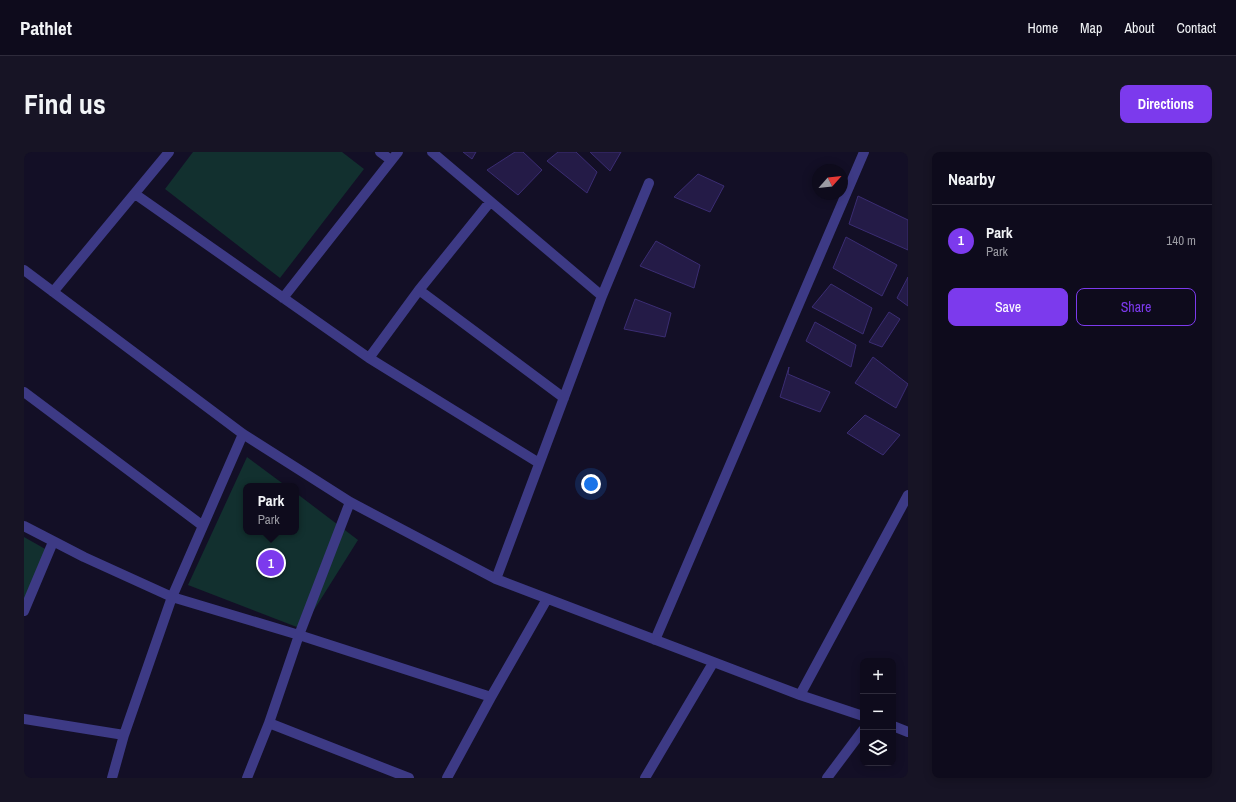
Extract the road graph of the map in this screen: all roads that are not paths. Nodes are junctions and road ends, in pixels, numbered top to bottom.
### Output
1 (169, 152) edge
2 (380, 152) edge
3 (398, 152) edge
4 (432, 152) edge
5 (864, 152) edge
6 (391, 160) junction
7 (649, 183) dead end
8 (135, 194) junction
9 (490, 202) junction
10 (24, 270) edge
11 (419, 290) junction
12 (53, 292) junction
13 (602, 296) junction
14 (283, 298) junction
15 (369, 358) junction
16 (24, 392) edge
17 (564, 398) junction
18 (243, 434) junction
19 (539, 463) junction
20 (908, 495) edge
21 (350, 502) junction
22 (24, 526) edge
23 (203, 526) junction
24 (53, 542) junction
25 (496, 579) junction
26 (172, 597) junction
27 (547, 599) junction
28 (24, 611) edge
29 (299, 635) junction
30 (655, 640) junction
31 (713, 663) junction
32 (800, 695) junction
33 (491, 697) junction
34 (860, 715) edge
35 (24, 719) edge
36 (269, 723) junction
37 (896, 727) edge
38 (908, 732) edge
39 (860, 734) edge
40 (124, 735) junction
41 (112, 778) edge
42 (248, 778) edge
43 (410, 778) edge
44 (447, 778) edge
45 (645, 778) edge
46 (827, 778) edge

1 - 8 street
2 - 6 street
3 - 6 street
4 - 9 street
5 - 30 street
6 - 14 street
7 - 13 street
8 - 12 street
8 - 14 street
9 - 11 street
9 - 13 street
10 - 12 street
11 - 15 street
11 - 17 street
12 - 18 street
13 - 17 street
14 - 15 street
15 - 19 street
16 - 23 street
17 - 19 street
18 - 21 street
18 - 23 street
19 - 25 street
20 - 32 street
21 - 25 street
21 - 29 street
22 - 24 street
23 - 26 street
24 - 26 street
24 - 28 street
25 - 27 street
26 - 29 street
26 - 40 street
27 - 30 street
27 - 33 street
29 - 33 street
29 - 36 street
30 - 31 street
31 - 32 street
31 - 45 street
32 - 34 street
33 - 44 street
35 - 40 street
36 - 42 street
36 - 43 street
37 - 38 street
39 - 46 street
40 - 41 street

